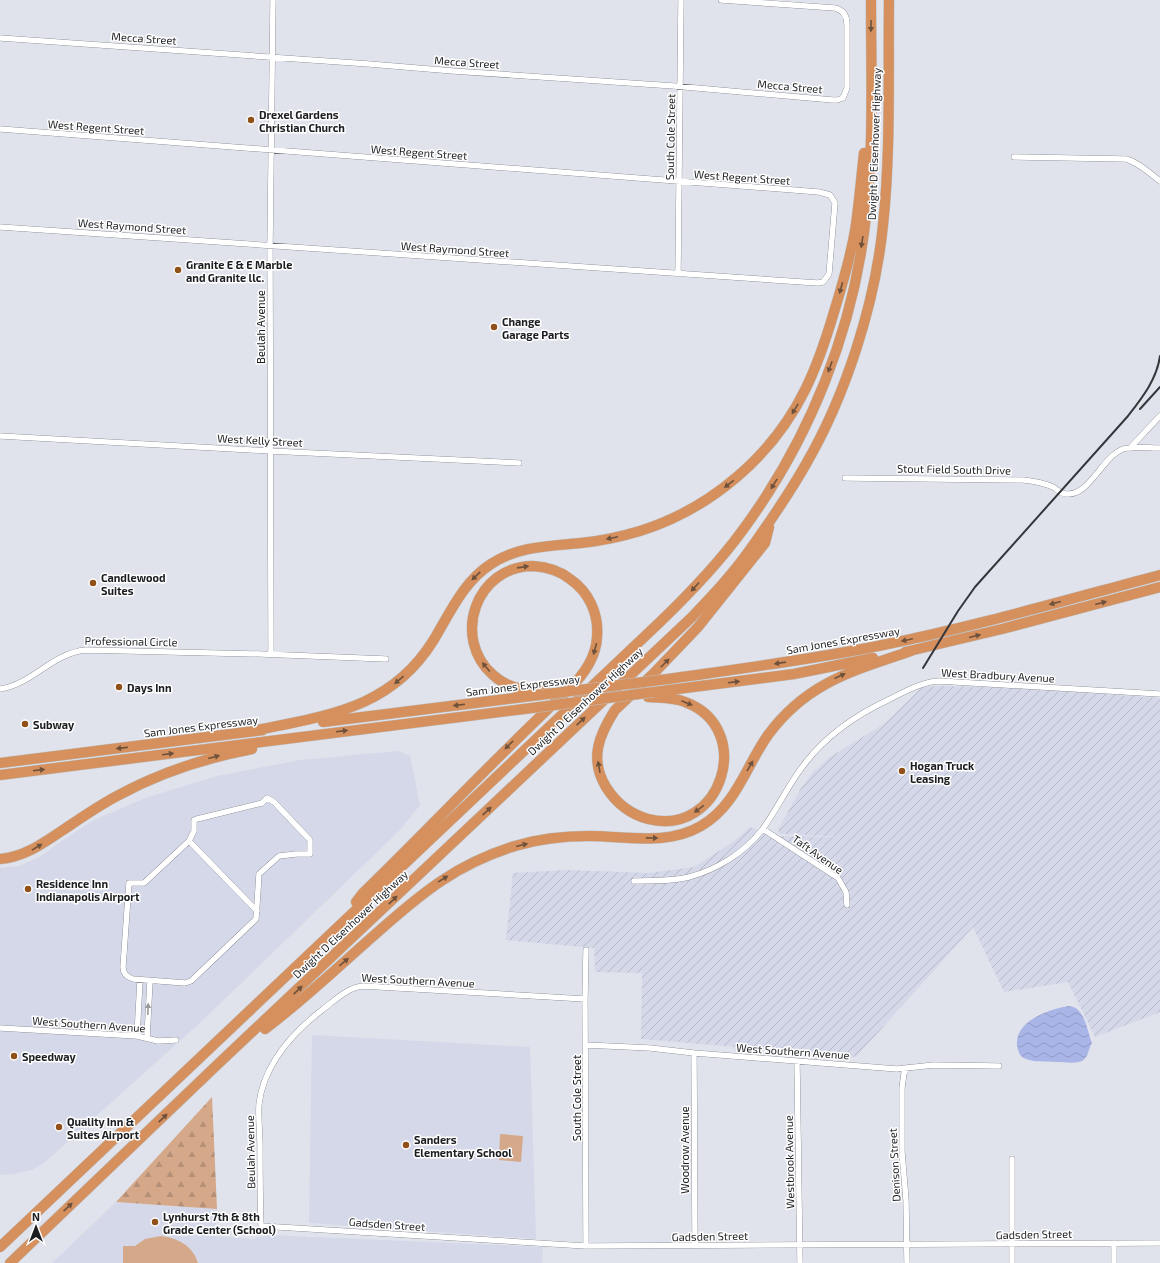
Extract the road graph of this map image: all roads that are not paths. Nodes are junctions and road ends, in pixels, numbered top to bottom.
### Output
1 (273, 0) edge
2 (681, 0) edge
3 (721, 0) edge
4 (872, 0) edge
5 (889, 0) edge
6 (0, 38) edge
7 (272, 57) junction
8 (680, 88) junction
9 (870, 105) junction
10 (0, 129) edge
11 (272, 150) junction
12 (1014, 158) dead end
13 (1160, 181) edge
14 (680, 182) junction
15 (834, 199) joint
16 (0, 227) edge
17 (270, 246) junction
18 (678, 274) junction
19 (1160, 416) edge
20 (0, 436) edge
21 (1130, 448) junction
22 (1160, 448) edge
23 (270, 451) junction
24 (519, 463) dead end
25 (845, 478) dead end
26 (771, 519) junction
27 (1160, 575) edge
28 (1160, 587) edge
29 (911, 651) junction
30 (271, 655) junction
31 (386, 659) dead end
32 (0, 689) edge
33 (543, 692) junction
34 (1160, 694) edge
35 (651, 695) junction
36 (258, 730) junction
37 (304, 736) junction
38 (0, 763) edge
39 (0, 775) edge
40 (763, 829) junction
41 (189, 841) junction
42 (0, 859) edge
43 (634, 881) dead end
44 (847, 905) dead end
45 (257, 910) junction
46 (335, 929) junction
47 (586, 950) dead end
48 (140, 980) junction
49 (150, 981) junction
50 (585, 999) junction
51 (0, 1028) edge
52 (137, 1036) junction
53 (147, 1038) junction
54 (176, 1040) dead end
55 (586, 1045) junction
56 (694, 1053) junction
57 (798, 1062) junction
58 (218, 1064) junction
59 (999, 1066) dead end
60 (908, 1068) junction
61 (266, 1078) joint
62 (1012, 1158) dead end
63 (261, 1226) joint
64 (1114, 1243) junction
65 (1160, 1243) edge
66 (1012, 1244) junction
67 (800, 1245) junction
68 (907, 1245) junction
69 (586, 1246) junction
70 (695, 1246) junction
71 (0, 1247) edge
72 (10, 1263) edge
73 (800, 1263) edge
74 (907, 1263) edge
75 (1012, 1263) edge
76 (1114, 1263) edge

1 - 7 street, Beulah Avenue
2 - 8 street, South Cole Street
3 - 8 street, Mecca Street
4 -> 9 highway, Dwight D Eisenhower Highway
5 - 26 highway, Dwight D Eisenhower Highway
6 - 7 street, Mecca Street
7 - 8 street, Mecca Street
7 - 11 street, Beulah Avenue
8 - 14 street, South Cole Street
9 -> 36 highway
9 -> 46 highway, Dwight D Eisenhower Highway
10 - 11 street, West Regent Street
11 - 14 street, West Regent Street
11 - 17 street, Beulah Avenue
12 - 13 street
14 - 15 street, West Regent Street
14 - 18 street, South Cole Street
15 - 18 street, West Raymond Street
16 - 17 street, West Raymond Street
17 - 18 street, West Raymond Street
17 - 23 street, Beulah Avenue
19 - 21 street
20 - 23 street, West Kelly Street
21 - 22 street
21 - 25 street, Stout Field South Drive
23 - 24 street, West Kelly Street
23 - 30 street, Beulah Avenue
35 -> 26 highway
58 -> 26 highway, Dwight D Eisenhower Highway
27 -> 33 highway, Sam Jones Expressway, bridge
29 -> 28 highway, Sam Jones Expressway
35 -> 29 highway, Sam Jones Expressway
58 -> 29 highway
30 - 31 street
30 - 32 street, Professional Circle
33 -> 36 highway, Sam Jones Expressway
33 -> 46 highway
34 - 40 street, West Bradbury Avenue
37 -> 35 highway, Sam Jones Expressway, bridge
36 -> 38 highway, Sam Jones Expressway
39 -> 37 highway, Sam Jones Expressway
42 -> 37 highway
40 - 43 street, West Bradbury Avenue
40 - 44 street, Taft Avenue
41 - 45 street
41 - 45 street
41 - 48 street
45 - 49 street
46 - 71 highway, Dwight D Eisenhower Highway
47 - 50 street, South Cole Street
48 - 49 street
48 - 52 street
53 -> 49 street
50 - 55 street, South Cole Street
50 - 61 street, West Southern Avenue
51 - 52 street, West Southern Avenue
52 - 53 street, West Southern Avenue
53 - 54 street, West Southern Avenue
55 - 56 street, West Southern Avenue
55 - 69 street, South Cole Street
56 - 57 street, West Southern Avenue
56 - 70 street, Woodrow Avenue
57 - 60 street, West Southern Avenue
57 - 67 street, Westbrook Avenue
72 -> 58 highway, Dwight D Eisenhower Highway
59 - 60 street, West Southern Avenue
60 - 68 street, Denison Street
61 - 63 street, Beulah Avenue
62 - 66 street
63 - 69 street, Gadsden Street
64 - 65 street, Gadsden Street
64 - 66 street, Gadsden Street
64 - 76 street
66 - 68 street, Gadsden Street
66 - 75 street
67 - 68 street, Gadsden Street
67 - 70 street, Gadsden Street
67 - 73 street, Westbrook Avenue
68 - 74 street, Denison Street
69 - 70 street, Gadsden Street

